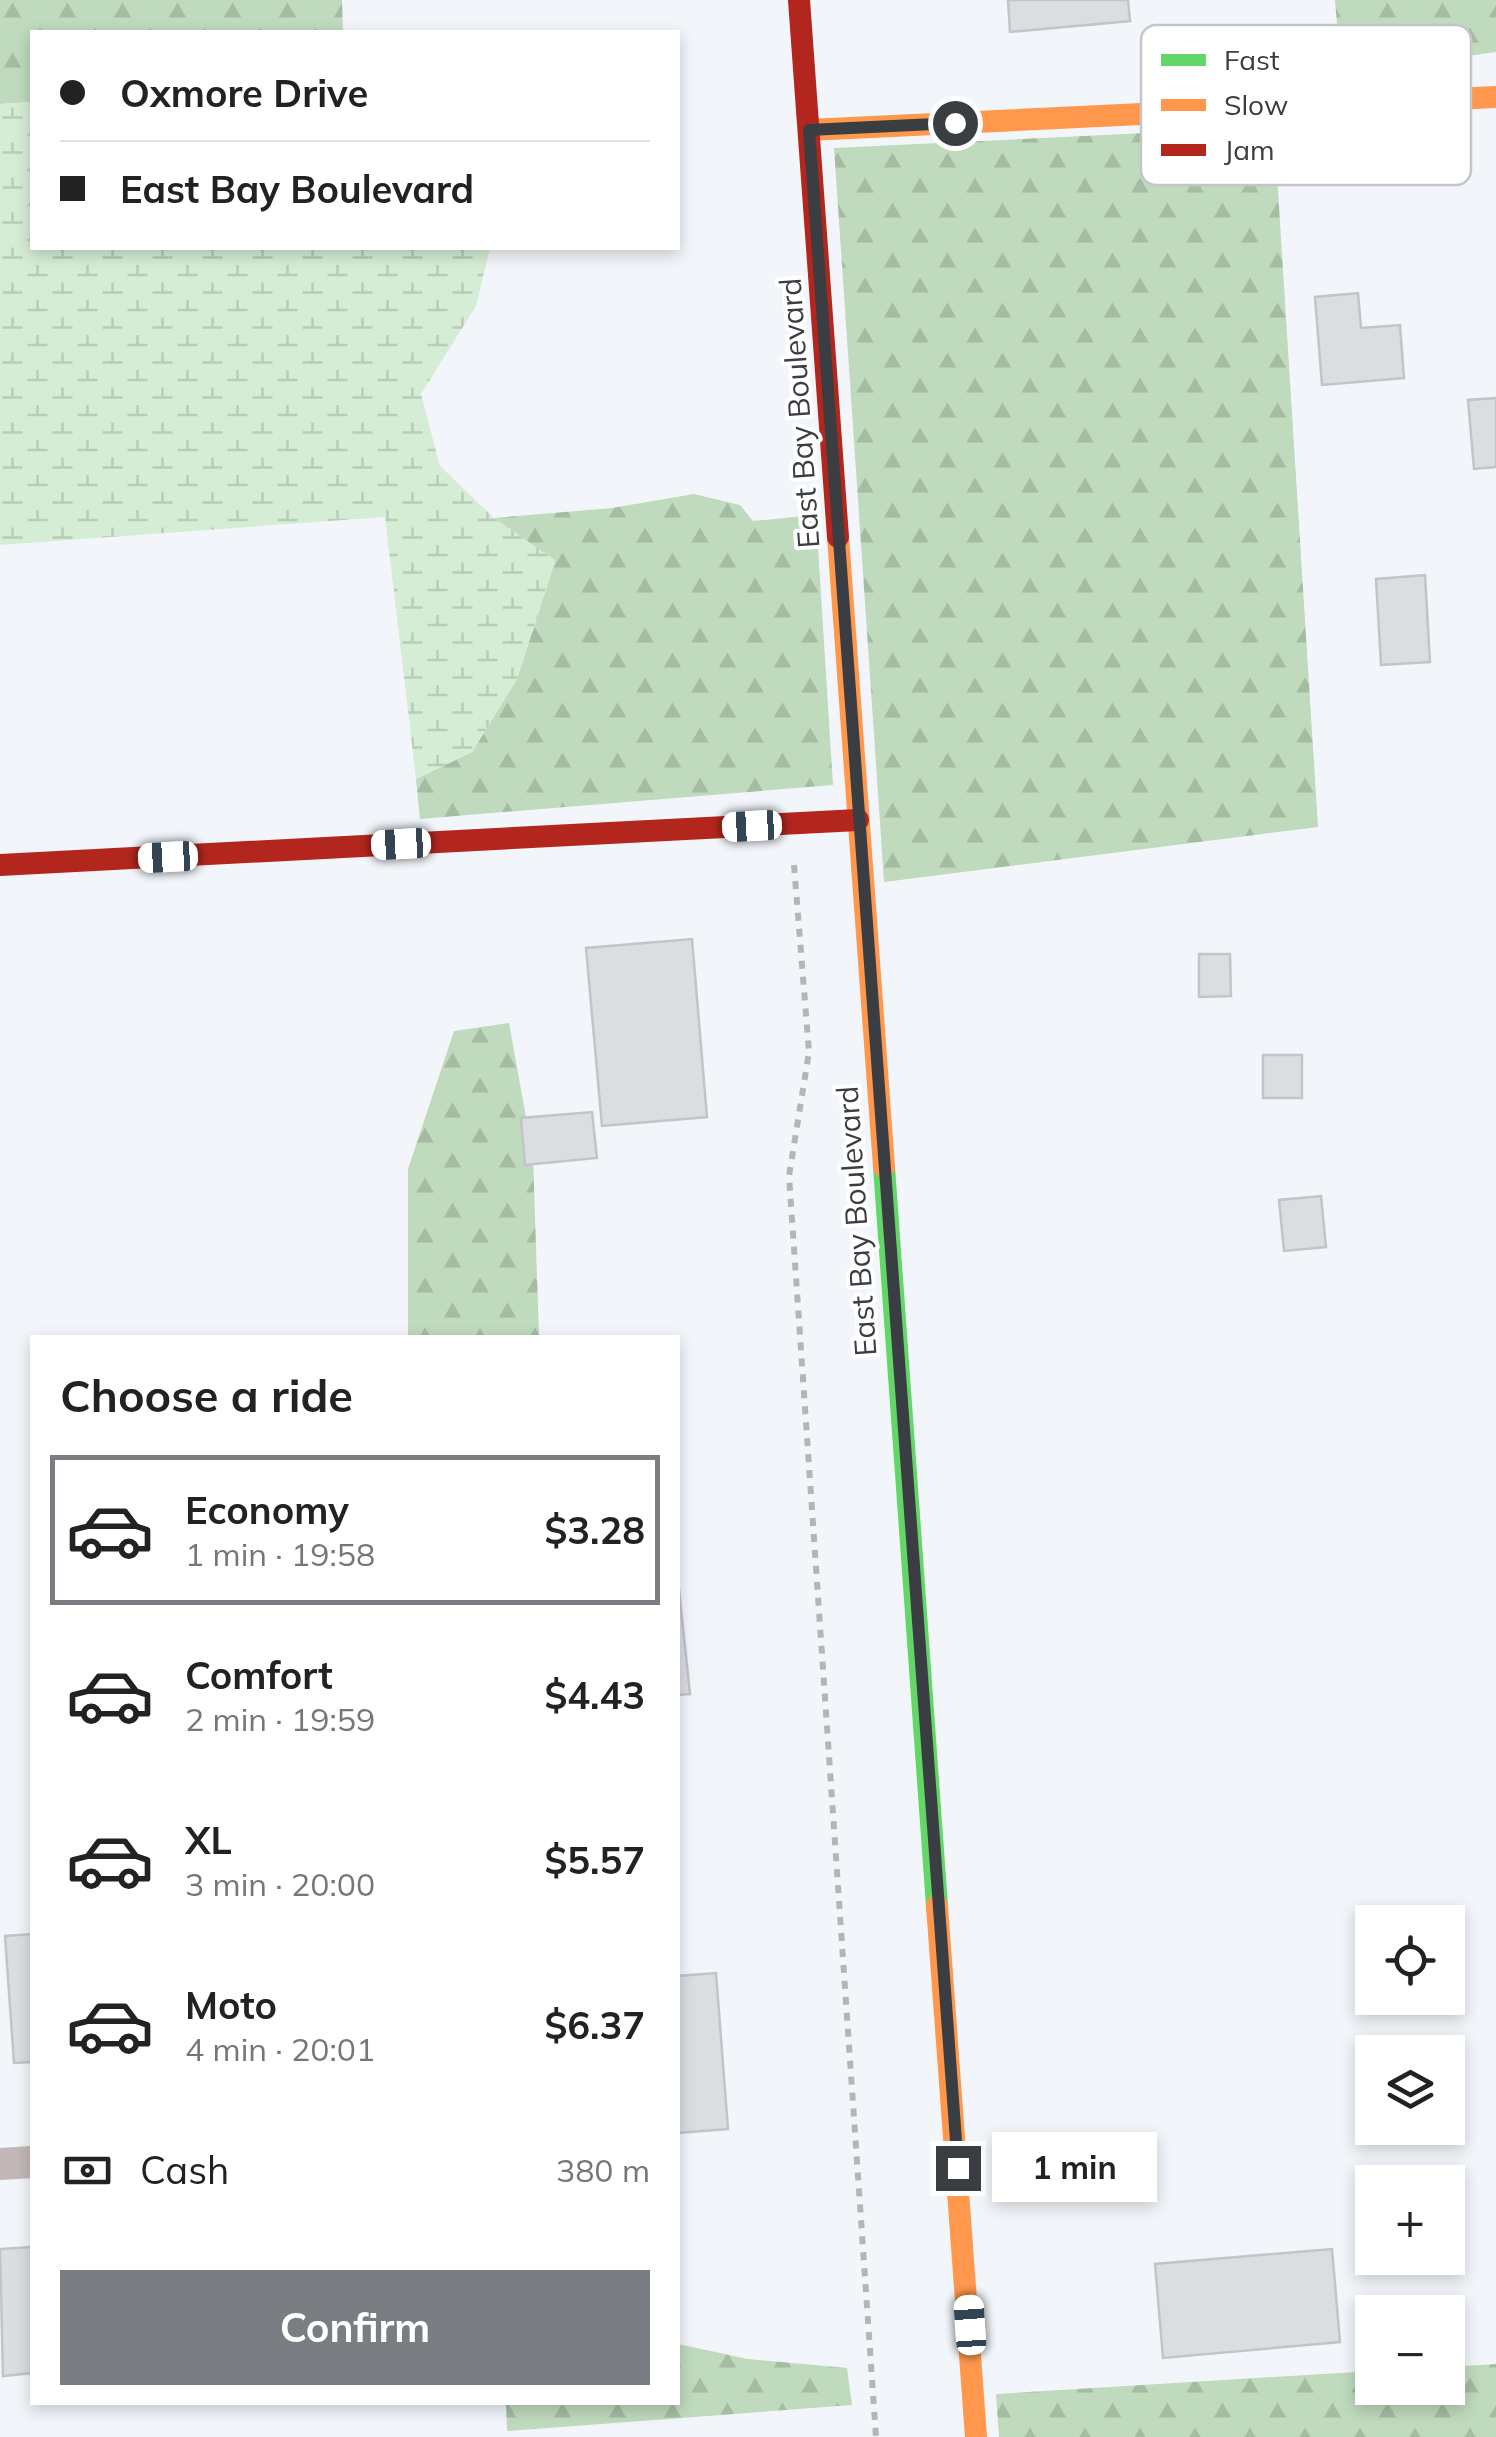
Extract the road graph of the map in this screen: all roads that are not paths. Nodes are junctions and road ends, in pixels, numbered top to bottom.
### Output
1 (799, 0) edge
2 (1496, 97) edge
3 (1471, 98) edge
4 (1141, 114) edge
5 (809, 130) junction
6 (858, 820) junction
7 (0, 866) edge
8 (30, 2162) edge
9 (0, 2164) edge
10 (976, 2437) edge

1 - 5 main road, East Bay Boulevard
2 - 3 main road
4 - 5 main road
5 - 6 main road, East Bay Boulevard
6 - 7 main road
6 - 10 main road, East Bay Boulevard
8 - 9 street

